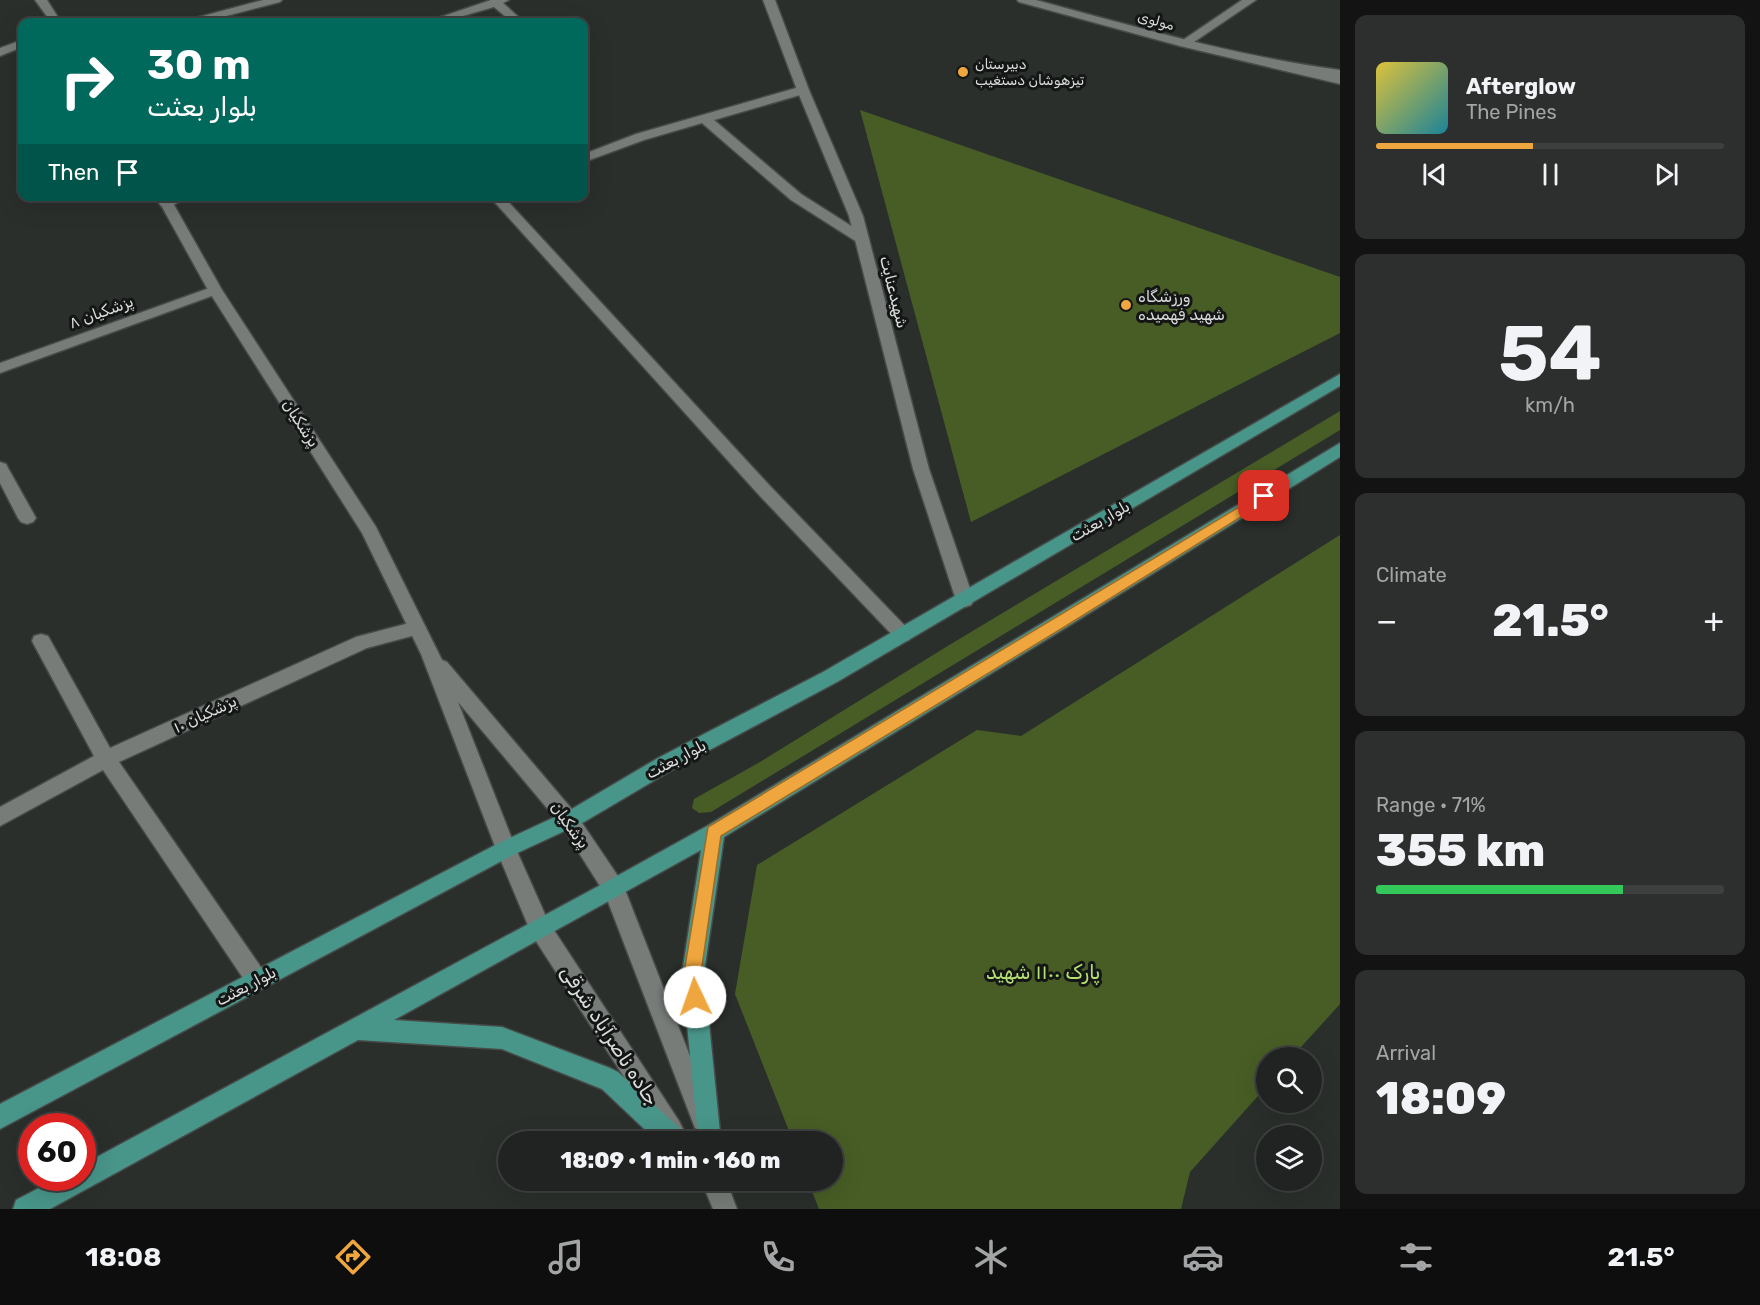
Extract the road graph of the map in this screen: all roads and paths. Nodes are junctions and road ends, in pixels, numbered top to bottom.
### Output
1 (41, 0) edge
2 (276, 0) edge
3 (769, 0) edge
4 (1023, 0) edge
5 (1250, 0) edge
6 (499, 1) edge
7 (53, 18) edge
8 (207, 18) edge
9 (445, 18) edge
10 (514, 18) edge
11 (1184, 44) junction
12 (18, 45) edge
13 (0, 52) edge
14 (1282, 66) junction
15 (1340, 74) edge
16 (1340, 80) edge
17 (803, 90) junction
18 (704, 118) junction
19 (588, 156) edge
20 (165, 201) edge
21 (500, 201) edge
22 (862, 239) junction
23 (215, 290) junction
24 (1, 367) edge
25 (1340, 379) edge
26 (1340, 449) edge
27 (0, 468) edge
28 (27, 518) dead end
29 (965, 600) junction
30 (417, 628) junction
31 (903, 635) junction
32 (41, 641) dead end
33 (430, 654) junction
34 (106, 759) junction
35 (0, 817) edge
36 (570, 820) junction
37 (714, 832) junction
38 (506, 849) junction
39 (614, 889) junction
40 (540, 928) junction
41 (257, 980) junction
42 (356, 1029) junction
43 (0, 1117) edge
44 (666, 1131) edge
45 (671, 1131) edge
46 (707, 1131) edge
47 (709, 1131) edge
48 (717, 1191) edge
49 (25, 1209) edge
50 (724, 1209) edge

1 - 7 street
2 - 8 street
3 - 17 street, شهیدعنایت
4 - 11 street, مولوی
5 - 11 street
6 - 9 street
6 - 10 street
11 - 14 street, مولوی
12 - 13 street
14 - 15 street
14 - 16 street
17 - 18 street
17 - 22 street, شهیدعنایت
18 - 19 street
18 - 22 street
20 - 23 street, پزشکیان
21 - 31 street
22 - 29 street, شهیدعنایت
23 - 24 street, پزشکیان ۸
23 - 30 street, پزشکیان
25 - 29 main road, بلوار بعثت
26 - 37 main road
27 - 28 street
29 - 31 main road, بلوار بعثت
30 - 33 street, پزشکیان
30 - 34 street, پزشکیان ۱۰
31 - 36 main road, بلوار بعثت
32 - 34 street
33 - 36 street, پزشکیان
33 - 38 street, پزشکیان
34 - 35 street, پزشکیان ۱۰
34 - 41 street
36 - 38 main road, بلوار بعثت
36 - 39 street, پزشکیان
37 - 39 main road
37 - 47 main road
38 - 40 street, پزشکیان
38 - 41 main road, بلوار بعثت
39 - 40 main road
39 - 46 street
40 - 42 main road
40 - 45 street, جاده ناصرآباد شرقی
41 - 43 main road, بلوار بعثت
42 - 44 main road
42 - 49 main road
48 - 50 street

